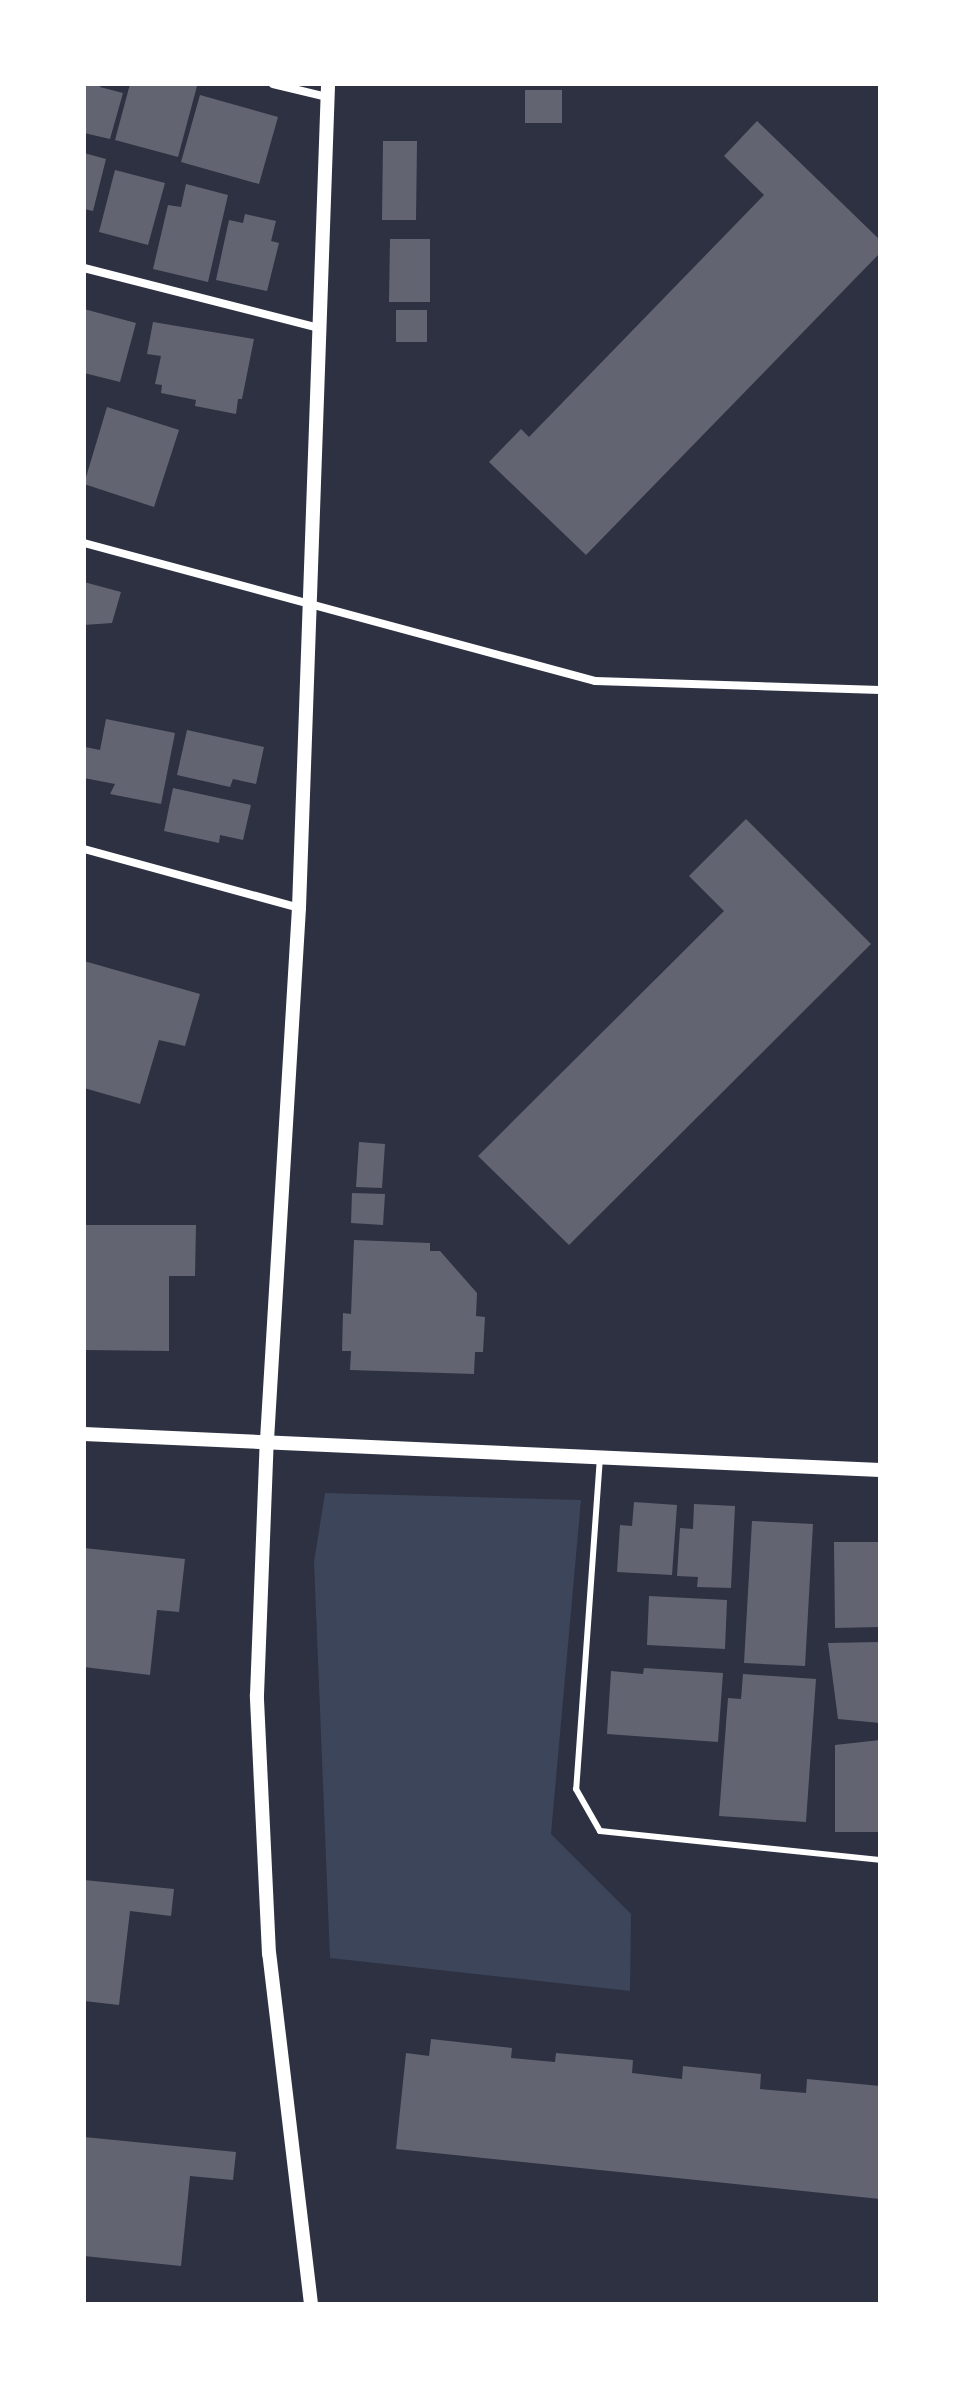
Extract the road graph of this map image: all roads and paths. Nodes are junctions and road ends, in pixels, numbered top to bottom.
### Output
1 (273, 84) edge
2 (327, 90) edge
3 (84, 268) edge
4 (320, 328) junction
5 (84, 543) edge
6 (310, 606) junction
7 (880, 690) edge
8 (84, 849) edge
9 (299, 908) junction
10 (84, 1434) edge
11 (267, 1440) junction
12 (600, 1457) junction
13 (880, 1470) edge
14 (880, 1860) edge
15 (311, 2304) edge

1 - 2 street
2 - 4 street
3 - 4 street
4 - 6 street
5 - 6 street
6 - 7 street
6 - 9 street
8 - 9 street
9 - 11 street
10 - 11 street
11 - 12 street
11 - 15 street
12 - 13 street
12 - 14 lane

